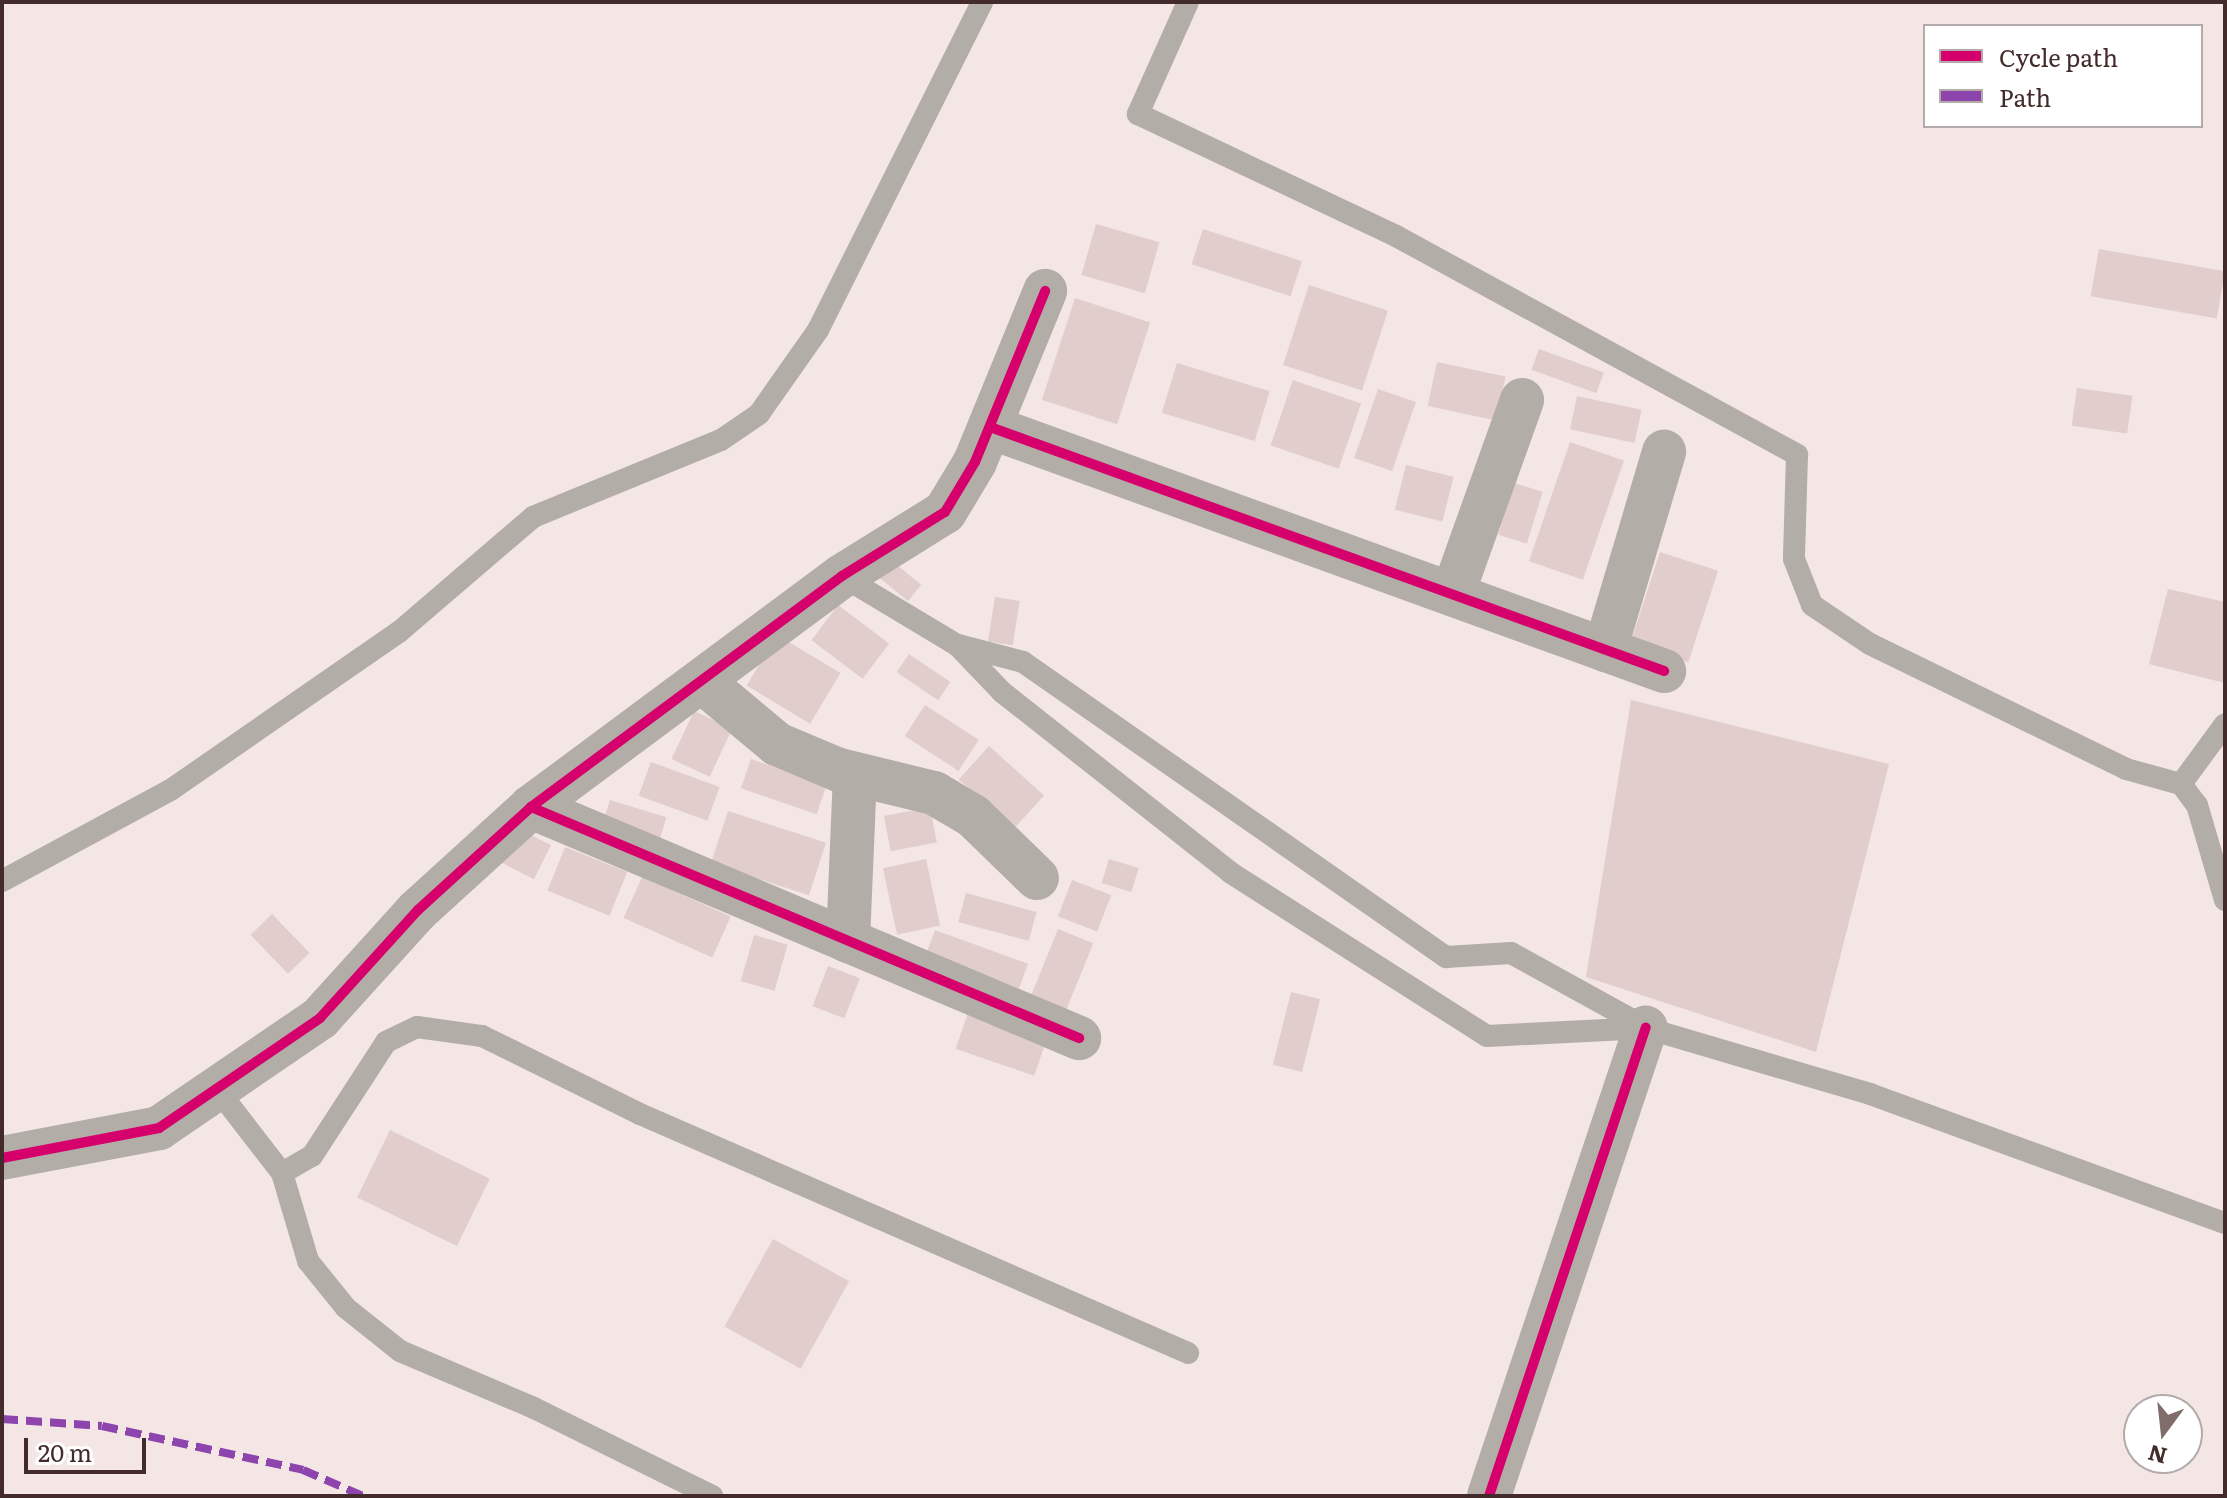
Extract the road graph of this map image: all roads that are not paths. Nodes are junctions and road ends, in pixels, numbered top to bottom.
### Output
1 (982, 2) edge
2 (1188, 2) edge
3 (1045, 291) dead end
4 (1522, 400) dead end
5 (990, 427) junction
6 (1664, 452) dead end
7 (842, 576) junction
8 (1453, 593) junction
9 (957, 645) junction
10 (1605, 650) junction
11 (1664, 671) dead end
12 (704, 683) junction
13 (2225, 724) edge
14 (855, 775) junction
15 (2181, 784) junction
16 (531, 807) junction
17 (1037, 878) dead end
18 (2, 881) edge
19 (2225, 900) edge
20 (848, 941) junction
21 (1646, 1028) junction
22 (1079, 1038) dead end
23 (217, 1089) junction
24 (2, 1158) edge
25 (282, 1173) junction
26 (2225, 1223) edge
27 (1188, 1353) dead end
28 (712, 1496) edge
29 (1489, 1496) edge

1 - 18 lane
2 - 15 lane
3 - 5 street
4 - 8 street
5 - 7 street
5 - 8 street
6 - 10 street
7 - 9 lane
7 - 12 street
8 - 10 street
9 - 21 lane
9 - 21 lane
10 - 11 street
12 - 14 street
12 - 16 street
13 - 15 lane
14 - 17 street
14 - 20 street
15 - 19 lane
16 - 20 street
16 - 23 street
20 - 22 street
21 - 26 lane
21 - 29 street
23 - 24 street
23 - 25 lane
25 - 27 lane
25 - 28 lane

